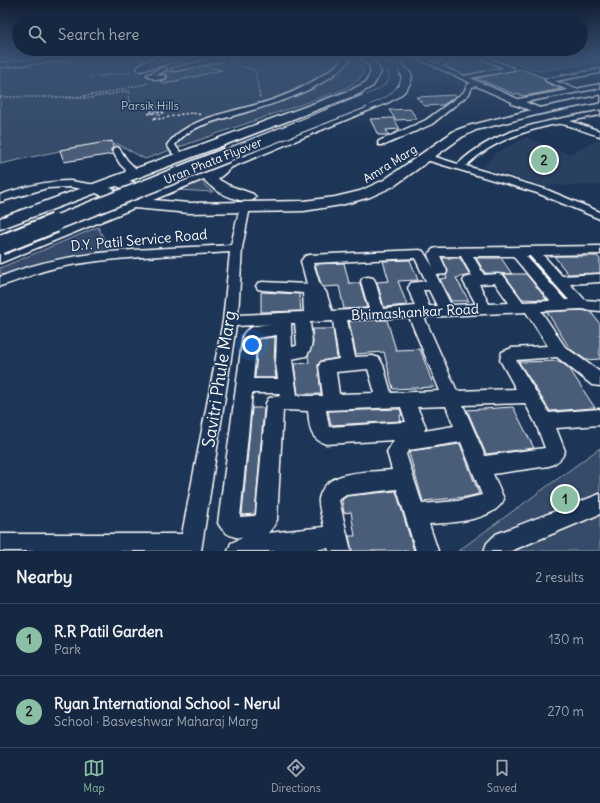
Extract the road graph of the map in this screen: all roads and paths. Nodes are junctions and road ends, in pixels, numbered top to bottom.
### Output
1 (147, 84) edge
2 (258, 84) edge
3 (314, 84) edge
4 (368, 84) edge
5 (382, 84) edge
6 (393, 84) edge
7 (406, 84) edge
8 (475, 84) joint
9 (557, 84) edge
10 (600, 86) edge
11 (576, 91) junction
12 (600, 93) edge
13 (0, 97) edge
14 (66, 98) junction
15 (600, 99) edge
16 (262, 105) junction
17 (527, 107) junction
18 (600, 113) edge
19 (564, 122) junction
20 (200, 123) junction
21 (600, 134) edge
22 (382, 143) dead end
23 (116, 150) dead end
24 (176, 152) dead end
25 (426, 157) junction
26 (229, 164) junction
27 (460, 167) junction
28 (122, 179) junction
29 (79, 184) junction
30 (96, 188) junction
31 (154, 194) junction
32 (0, 199) edge
33 (246, 202) junction
34 (133, 203) junction
35 (188, 208) junction
36 (600, 216) edge
37 (98, 217) junction
38 (0, 224) edge
39 (0, 235) edge
40 (0, 245) edge
41 (236, 248) junction
42 (600, 250) edge
43 (465, 252) junction
44 (516, 252) junction
45 (533, 252) junction
46 (0, 258) edge
47 (429, 271) junction
48 (600, 278) edge
49 (480, 279) junction
50 (559, 280) junction
51 (368, 281) dead end
52 (0, 282) edge
53 (434, 285) junction
54 (263, 286) dead end
55 (562, 304) junction
56 (581, 304) junction
57 (525, 306) junction
58 (600, 306) edge
59 (485, 308) junction
60 (446, 310) junction
61 (419, 311) junction
62 (377, 314) junction
63 (333, 316) junction
64 (307, 318) junction
65 (230, 321) junction
66 (284, 323) junction
67 (560, 351) junction
68 (284, 353) junction
69 (348, 363) junction
70 (599, 381) edge
71 (244, 386) junction
72 (288, 395) junction
73 (530, 396) junction
74 (450, 398) junction
75 (385, 400) junction
76 (324, 403) junction
77 (409, 408) dead end
78 (600, 417) edge
79 (544, 421) junction
80 (466, 433) junction
81 (480, 466) junction
82 (404, 479) junction
83 (600, 504) edge
84 (415, 515) junction
85 (246, 542) edge
86 (338, 544) edge
87 (0, 545) edge
88 (191, 548) edge
89 (427, 551) edge
90 (495, 551) edge

1 - 14 path
2 - 16 path
3 - 16 street
4 - 28 highway
5 - 39 highway, Uran Phata Flyover
6 - 40 highway, Uran Phata Flyover, bridge
7 - 26 highway
8 - 17 street
8 - 22 street
9 - 11 street
10 - 11 street
11 - 17 street
12 - 17 highway, Amra Marg
13 - 14 path
14 - 20 path
15 - 17 highway, Amra Marg
16 - 20 street
17 - 25 highway, Amra Marg
17 - 33 highway, Amra Marg
18 - 19 street
19 - 21 street
19 - 27 street
20 - 24 street
23 - 28 street
25 - 27 street
25 - 33 highway, Amra Marg
26 - 31 highway
26 - 33 highway
27 - 36 street
28 - 29 street, Amra Marg
28 - 30 highway
28 - 31 highway, Amra Marg
29 - 30 street
29 - 32 street
30 - 34 highway, Amra Marg
30 - 38 highway
31 - 33 highway, Amra Marg
31 - 34 highway
33 - 35 highway, Amra Marg
33 - 41 street, Savitri Phule Marg
34 - 35 highway, Amra Marg
34 - 37 highway
35 - 37 highway
37 - 46 highway
41 - 52 street, D.Y. Patil Service Road
41 - 65 street, Savitri Phule Marg
42 - 45 street
43 - 44 street
43 - 47 street
43 - 49 street
44 - 45 street
44 - 55 street
45 - 50 street
47 - 53 street
47 - 63 street
48 - 50 street
49 - 57 street
49 - 59 street
50 - 56 street
51 - 62 street
53 - 60 street
53 - 61 street
54 - 64 street
55 - 56 street, Bhimashankar Road
55 - 57 street, Bhimashankar Road
56 - 58 street, Bhimashankar Road
57 - 59 street, Bhimashankar Road
57 - 67 street
59 - 60 street, Bhimashankar Road
60 - 61 street, Bhimashankar Road
61 - 62 street, Bhimashankar Road
61 - 74 street
62 - 63 street, Bhimashankar Road
63 - 64 street, Bhimashankar Road
63 - 69 street
64 - 66 street, Bhimashankar Road
64 - 68 street
65 - 66 street, Bhimashankar Road
65 - 88 street, Savitri Phule Marg
66 - 68 street
66 - 71 street
67 - 70 street
67 - 73 street
68 - 72 street
69 - 75 street
69 - 76 street
71 - 72 street
71 - 85 street
72 - 76 street
72 - 85 street
73 - 74 street
73 - 79 street
74 - 75 street
74 - 80 street
75 - 76 street
76 - 77 street
78 - 79 street
79 - 81 street
80 - 81 street
80 - 82 street
81 - 84 street
82 - 84 street
82 - 86 street
83 - 90 street
84 - 89 street
85 - 86 street
87 - 88 street

